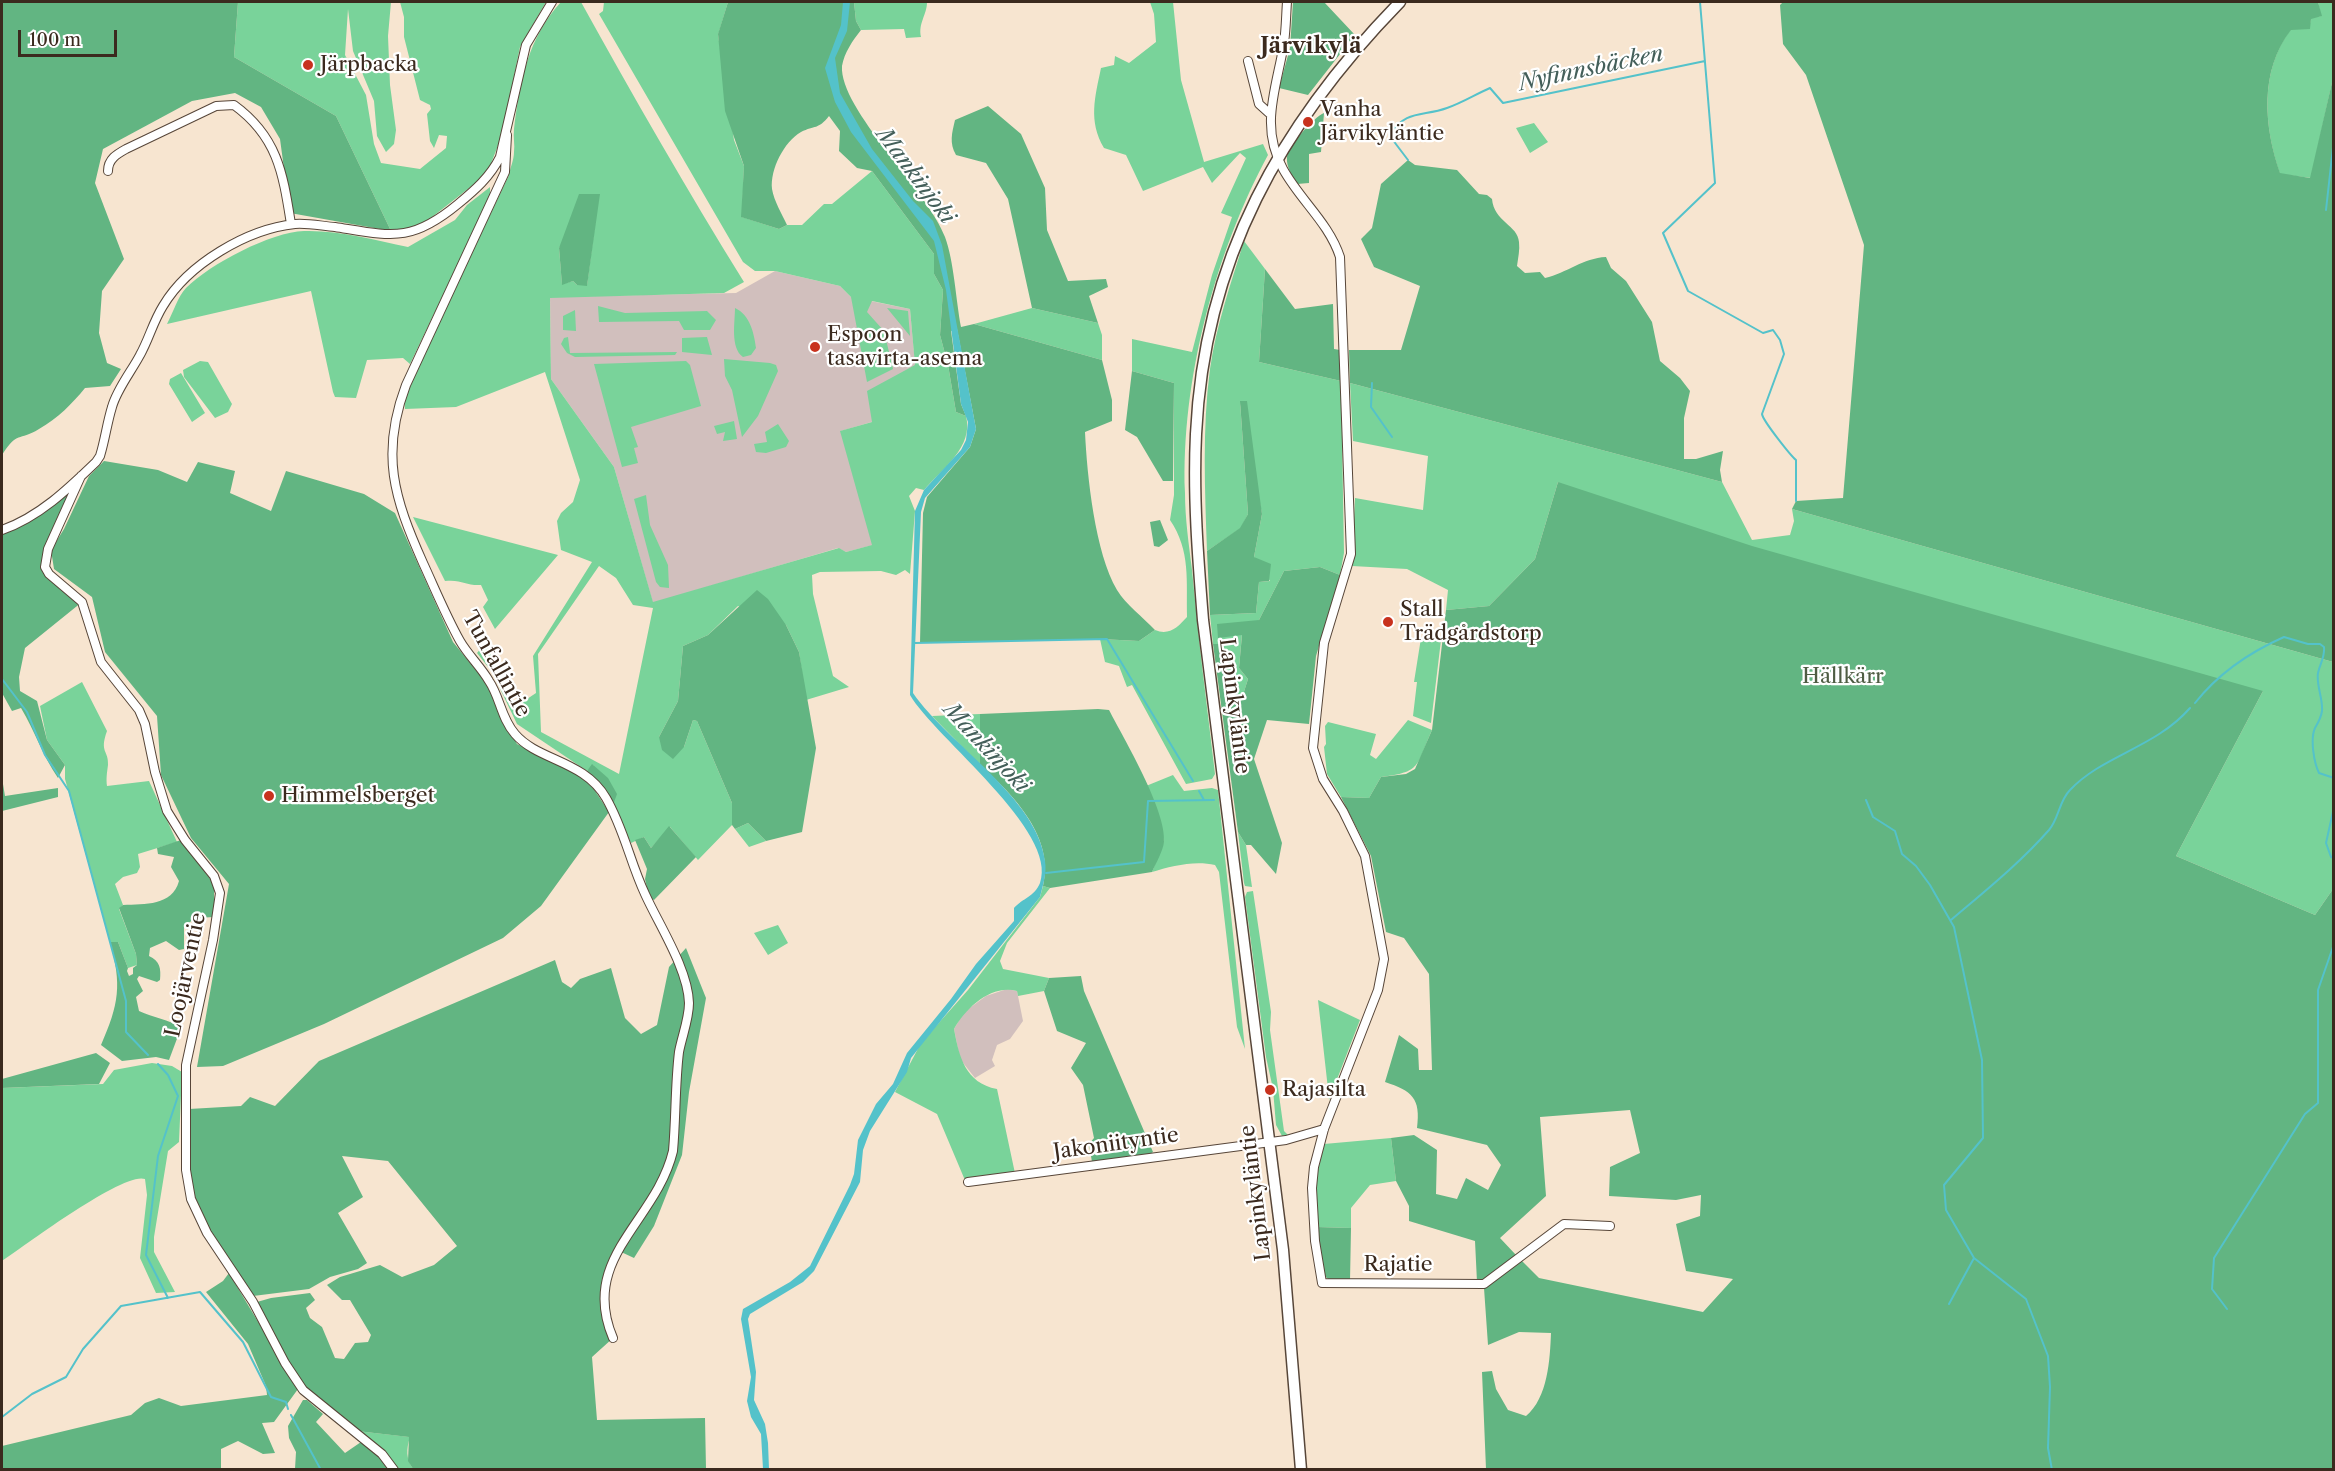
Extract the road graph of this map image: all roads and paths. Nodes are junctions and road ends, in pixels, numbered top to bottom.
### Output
1 (552, 2) edge
2 (1287, 2) edge
3 (1400, 2) edge
4 (1248, 61) dead end
5 (1269, 113) junction
6 (507, 135) junction
7 (1277, 156) junction
8 (108, 171) dead end
9 (291, 225) junction
10 (81, 476) junction
11 (2, 530) edge
12 (1324, 1129) junction
13 (1270, 1142) junction
14 (968, 1182) dead end
15 (1610, 1226) dead end
16 (613, 1338) dead end
17 (394, 1470) edge
18 (1301, 1470) edge

1 - 6 street
2 - 5 street
3 - 7 main road, Lapinkyläntie
4 - 5 street
5 - 7 street
6 - 9 street
6 - 16 street, Tunfallintie
7 - 12 street
7 - 13 main road, Lapinkyläntie
8 - 9 street
9 - 10 street
10 - 11 street
10 - 17 street, Loojärventie
12 - 13 street
12 - 15 street, Rajatie
13 - 14 street, Jakoniityntie
13 - 18 main road, Lapinkyläntie

